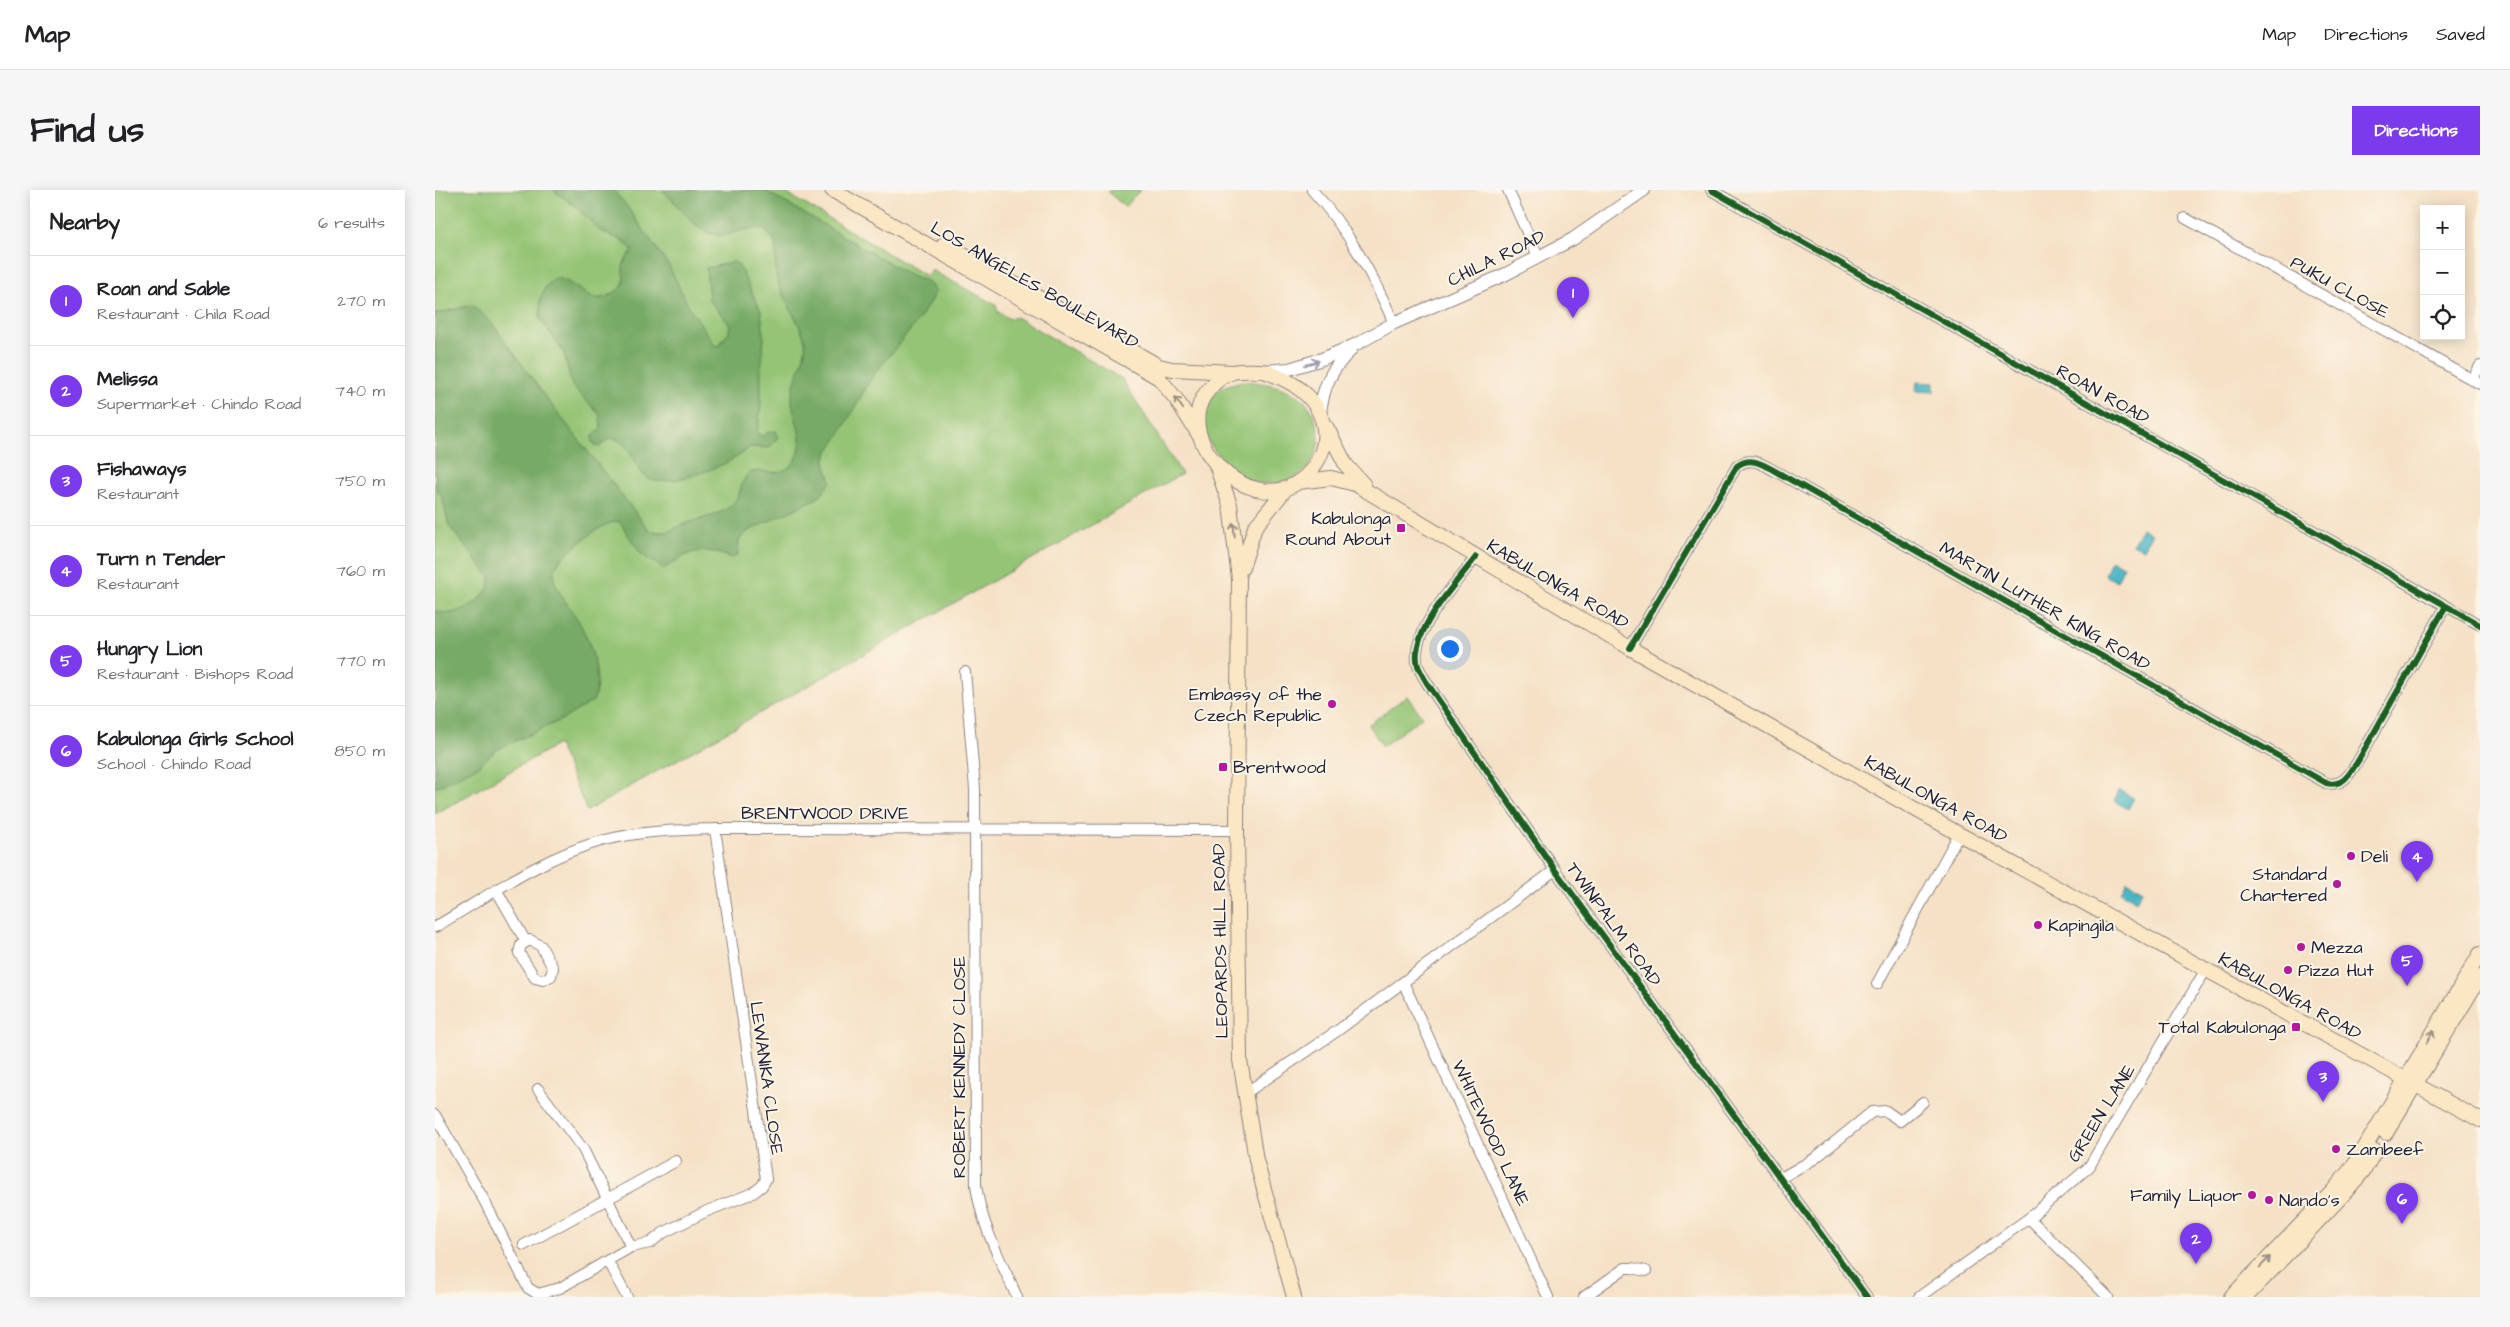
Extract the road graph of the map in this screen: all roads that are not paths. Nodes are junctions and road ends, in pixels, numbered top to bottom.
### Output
1 (832, 190) edge
2 (849, 190) edge
3 (1312, 190) edge
4 (1508, 190) edge
5 (1644, 190) edge
6 (1711, 190) edge
7 (2185, 218) dead end
8 (1538, 257) junction
9 (1395, 323) junction
10 (1357, 344) junction
11 (2480, 366) edge
12 (1264, 371) junction
13 (1233, 372) junction
14 (2476, 382) edge
15 (1322, 419) junction
16 (1199, 435) junction
17 (1215, 462) junction
18 (1298, 482) junction
19 (1285, 490) junction
20 (1381, 499) junction
21 (1476, 558) junction
22 (1239, 579) junction
23 (2447, 606) junction
24 (2480, 625) edge
25 (1630, 648) junction
26 (965, 672) dead end
27 (715, 829) junction
28 (975, 829) junction
29 (1237, 830) junction
30 (1959, 834) junction
31 (1555, 870) junction
32 (497, 891) junction
33 (435, 927) edge
34 (525, 942) dead end
35 (2480, 954) edge
36 (2205, 971) junction
37 (2480, 977) edge
38 (1403, 982) junction
39 (1877, 984) dead end
40 (2411, 1082) junction
41 (537, 1089) dead end
42 (1244, 1094) junction
43 (1923, 1102) dead end
44 (435, 1115) edge
45 (2480, 1120) edge
46 (676, 1161) dead end
47 (1781, 1178) junction
48 (608, 1200) junction
49 (2029, 1218) junction
50 (524, 1245) dead end
51 (631, 1247) junction
52 (608, 1262) junction
53 (1646, 1271) dead end
54 (1861, 1295) edge
55 (627, 1297) edge
56 (1017, 1297) edge
57 (1294, 1297) edge
58 (1548, 1297) edge
59 (1584, 1297) edge
60 (1919, 1297) edge
61 (2108, 1297) edge
62 (2231, 1297) edge
63 (2245, 1297) edge

16 -> 1 main road, LOS ANGELES BOULEVARD
2 - 13 main road, LOS ANGELES BOULEVARD
3 - 9 street
4 - 8 street
5 - 8 street, CHILA ROAD
6 - 23 street, ROAN ROAD
7 - 14 street, PUKU CLOSE
8 - 9 street, CHILA ROAD
9 - 10 street, CHILA ROAD
12 -> 10 street, CHILA ROAD
10 - 15 street, CHILA ROAD
11 - 14 street
12 - 13 main road
12 - 15 main road
13 - 16 main road
15 - 18 main road
15 - 20 main road, KABULONGA ROAD
16 - 17 main road
17 - 19 main road
22 -> 17 main road, LEOPARDS HILL ROAD
18 - 19 main road
18 - 20 main road, KABULONGA ROAD
19 - 22 main road, LEOPARDS HILL ROAD
20 - 21 main road, KABULONGA ROAD
21 - 25 main road, KABULONGA ROAD
21 - 31 street, TWINPALM ROAD
22 - 29 main road, LEOPARDS HILL ROAD
23 - 24 street, ROAN ROAD
23 - 25 street, MARTIN LUTHER KING ROAD
25 - 30 main road, KABULONGA ROAD
26 - 28 street, ROBERT KENNEDY CLOSE
27 - 28 street, BRENTWOOD DRIVE
27 - 32 street, BRENTWOOD DRIVE
27 - 51 street, LEWANIKA CLOSE
28 - 29 street, BRENTWOOD DRIVE
28 - 56 street, ROBERT KENNEDY CLOSE
29 - 42 main road, LEOPARDS HILL ROAD
30 - 36 main road, KABULONGA ROAD
30 - 39 street
31 - 38 street
31 - 47 street, TWINPALM ROAD
32 - 33 street, BRENTWOOD DRIVE
32 - 34 street
40 -> 35 main road
36 - 40 main road, KABULONGA ROAD
36 - 49 street, GREEN LANE
37 - 40 main road
38 - 42 street
38 - 58 street, WHITEWOOD LANE
40 - 45 main road, KABULONGA ROAD
62 -> 40 main road
40 - 63 main road
41 - 48 street
42 - 57 main road, LEOPARDS HILL ROAD
43 - 47 street
44 - 52 street
46 - 48 street
47 - 54 street, TWINPALM ROAD
48 - 50 street
48 - 51 street
49 - 60 street, GREEN LANE
49 - 61 street
51 - 52 street
52 - 55 street
53 - 59 street

